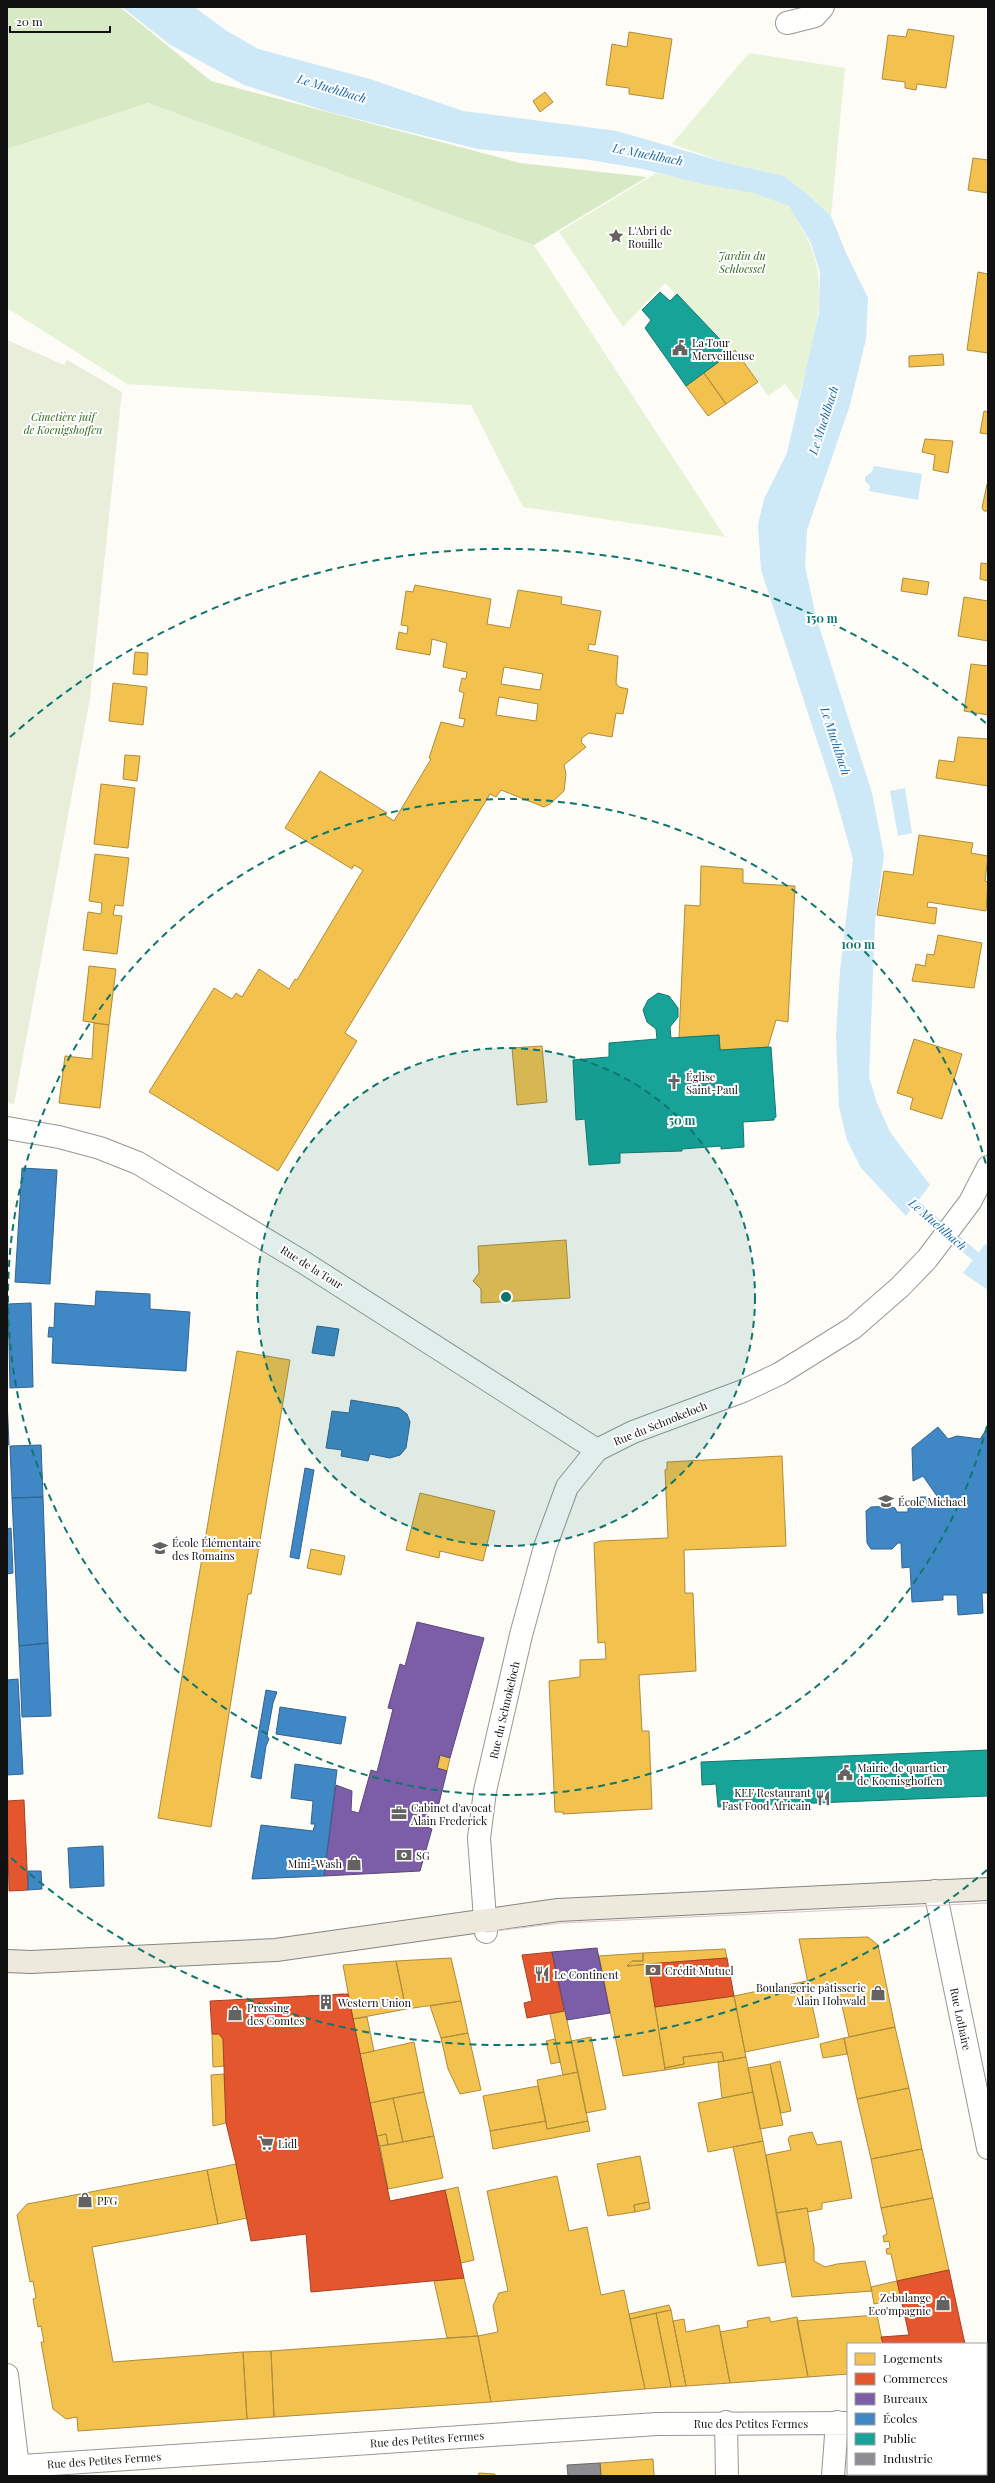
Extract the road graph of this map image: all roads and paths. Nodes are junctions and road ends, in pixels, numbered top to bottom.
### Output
1 (823, 7) edge
2 (787, 23) dead end
3 (7, 1128) edge
4 (988, 1167) edge
5 (597, 1450) junction
6 (988, 1889) edge
7 (934, 1891) junction
8 (485, 1926) junction
9 (7, 1962) edge
10 (7, 1971) edge
11 (988, 2148) edge
12 (7, 2375) edge
13 (726, 2422) junction
14 (842, 2422) edge
15 (15, 2470) edge
16 (727, 2476) edge
17 (833, 2476) edge

1 - 2 street
3 - 5 street, Rue de la Tour
4 - 5 street, Rue du Schnokeloch
5 - 8 street, Rue du Schnokeloch
6 - 7 main road
7 - 8 main road
7 - 11 street, Rue Lothaire
8 - 9 main road
8 - 10 main road
12 - 15 street
13 - 14 street, Rue des Petites Fermes
13 - 15 street, Rue des Petites Fermes
13 - 16 street
14 - 17 street

